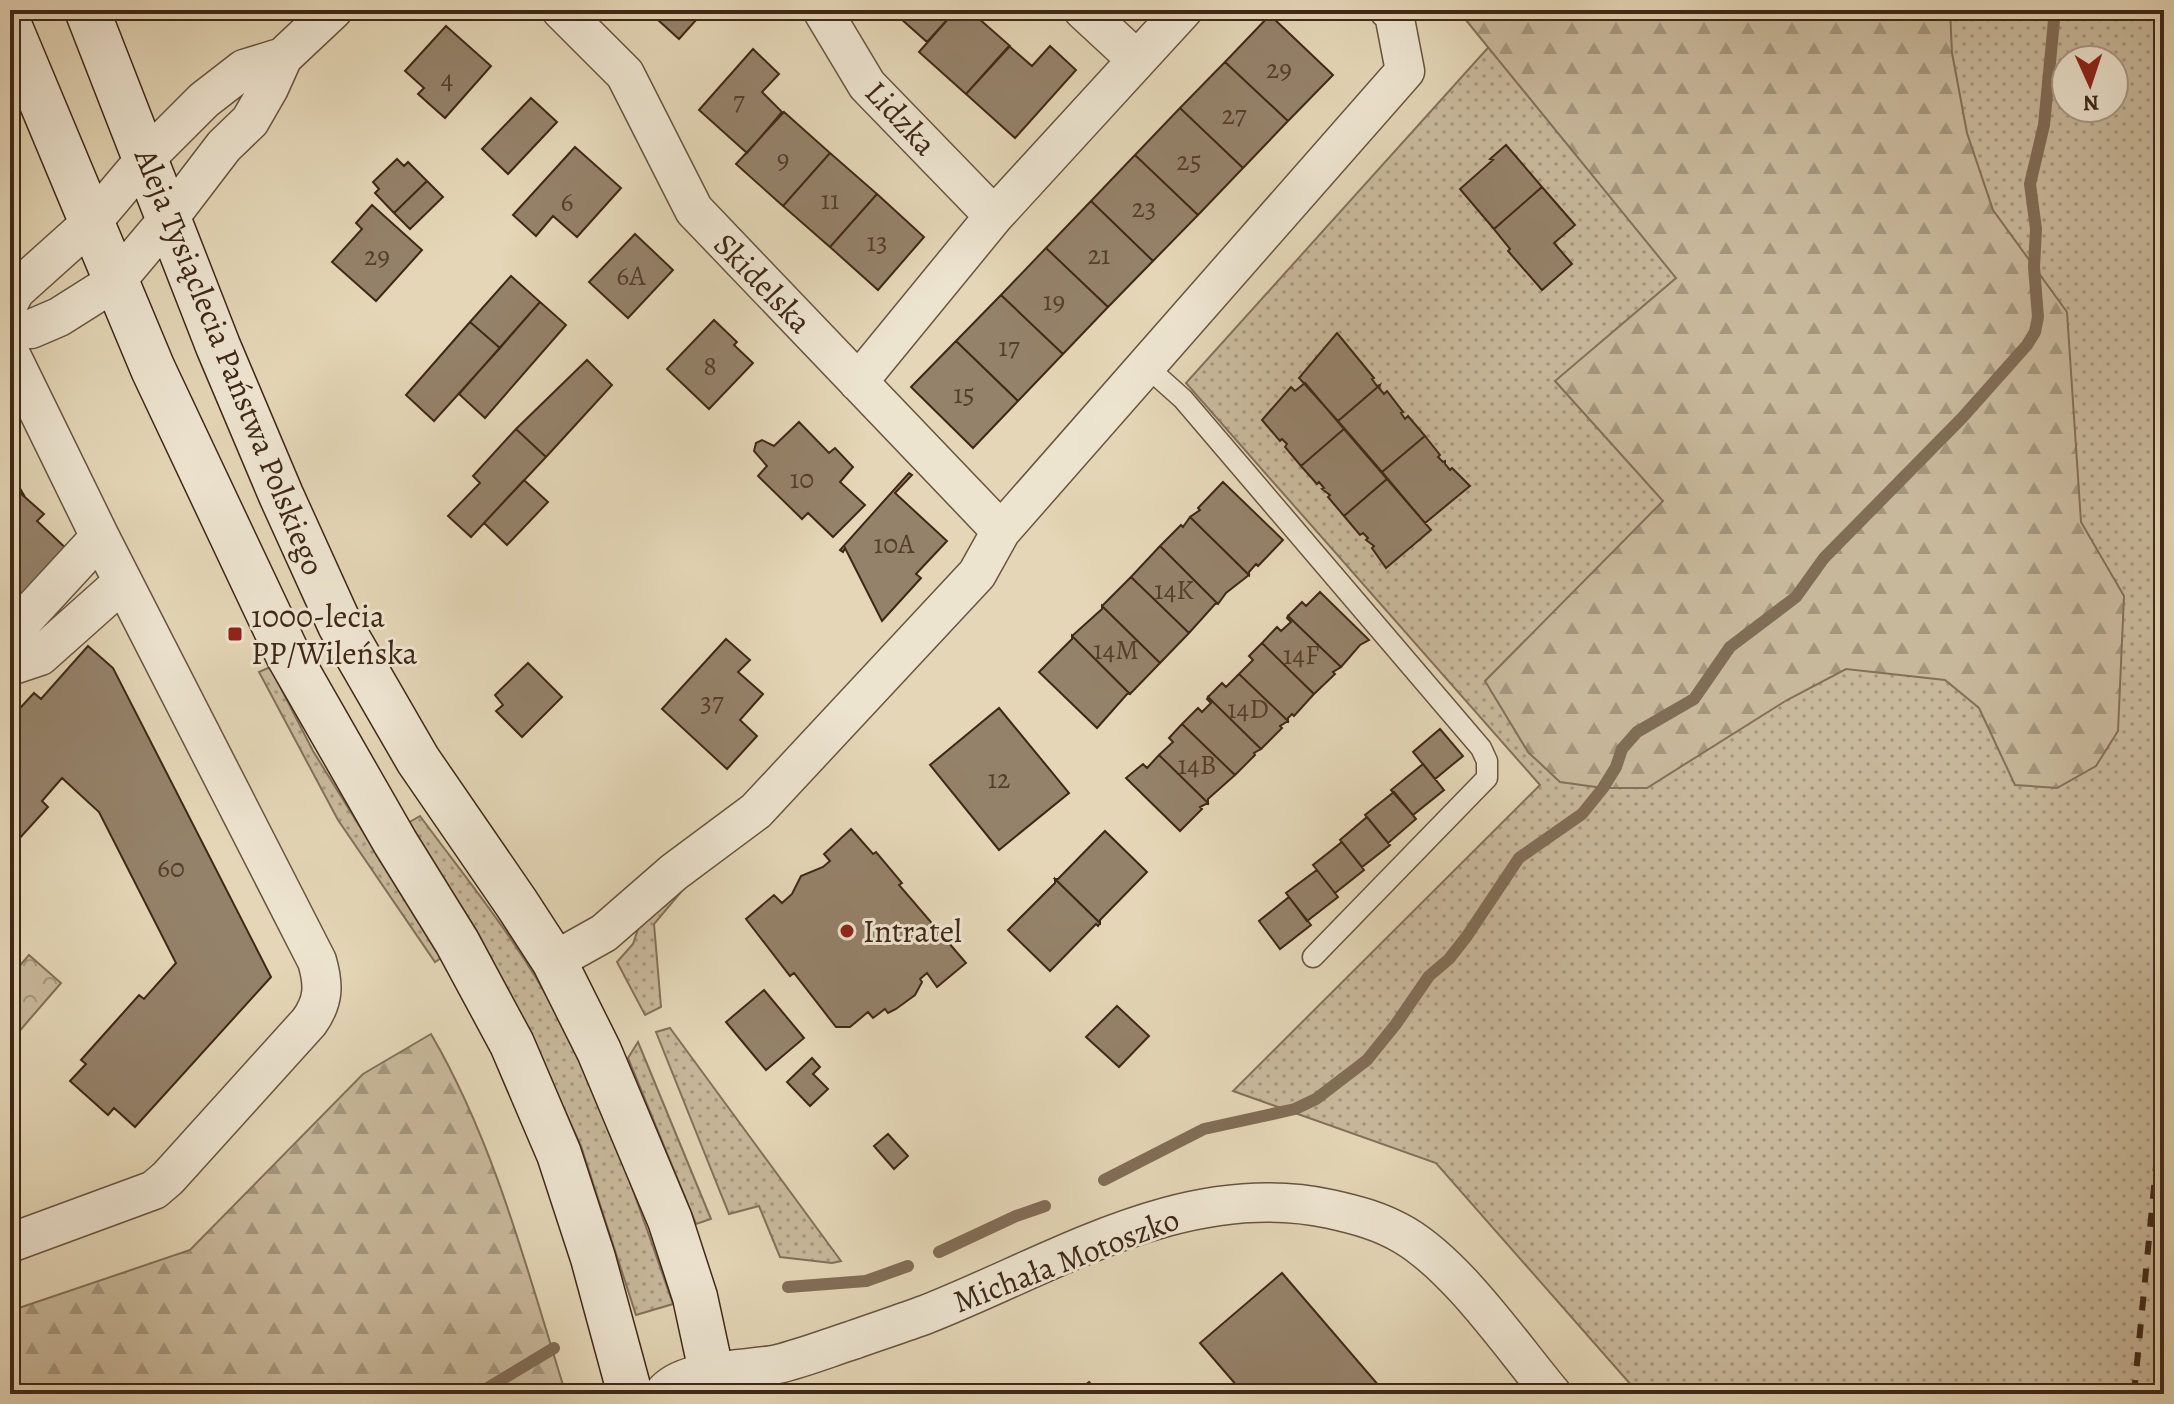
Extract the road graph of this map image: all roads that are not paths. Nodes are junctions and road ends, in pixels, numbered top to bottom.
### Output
1 (87, 10) edge
2 (333, 10) edge
3 (561, 10) edge
4 (822, 10) edge
5 (1083, 10) edge
6 (1183, 10) edge
7 (1389, 10) edge
8 (10, 27) edge
9 (283, 57) junction
10 (1137, 60) junction
11 (146, 158) junction
12 (994, 216) junction
13 (169, 218) junction
14 (92, 222) junction
15 (116, 281) junction
16 (10, 301) edge
17 (10, 328) edge
18 (10, 353) edge
19 (1146, 366) junction
20 (858, 382) junction
21 (1001, 531) junction
22 (100, 537) junction
23 (123, 582) junction
24 (10, 643) edge
25 (10, 666) edge
26 (1313, 957) dead end
27 (554, 961) junction
28 (10, 1243) edge
29 (715, 1383) edge
30 (630, 1394) edge
31 (663, 1394) edge
32 (1552, 1394) edge

1 - 11 main road, Aleja Tysiąclecia Państwa Polskiego
2 - 9 street
3 - 20 street, Skidelska
4 - 12 street, Lidzka
5 - 10 street
6 - 10 street
7 - 19 street
8 - 14 main road, Aleja Tysiąclecia Państwa Polskiego
9 - 11 street
9 - 13 street
10 - 12 street
11 - 13 main road, Aleja Tysiąclecia Państwa Polskiego
11 - 14 street
12 - 20 street
13 - 15 street
13 - 27 main road, Aleja Tysiąclecia Państwa Polskiego
14 - 15 main road, Aleja Tysiąclecia Państwa Polskiego
14 - 16 street
15 - 17 street
15 - 30 main road, Aleja Tysiąclecia Państwa Polskiego
18 - 22 street
19 - 21 street
19 - 26 lane
20 - 21 street, Skidelska
21 - 27 street
22 - 23 street
22 - 24 street
23 - 25 street
23 - 28 street
27 - 29 main road, Aleja Tysiąclecia Państwa Polskiego
29 - 31 street, Michała Motoszko
29 - 32 street, Michała Motoszko

